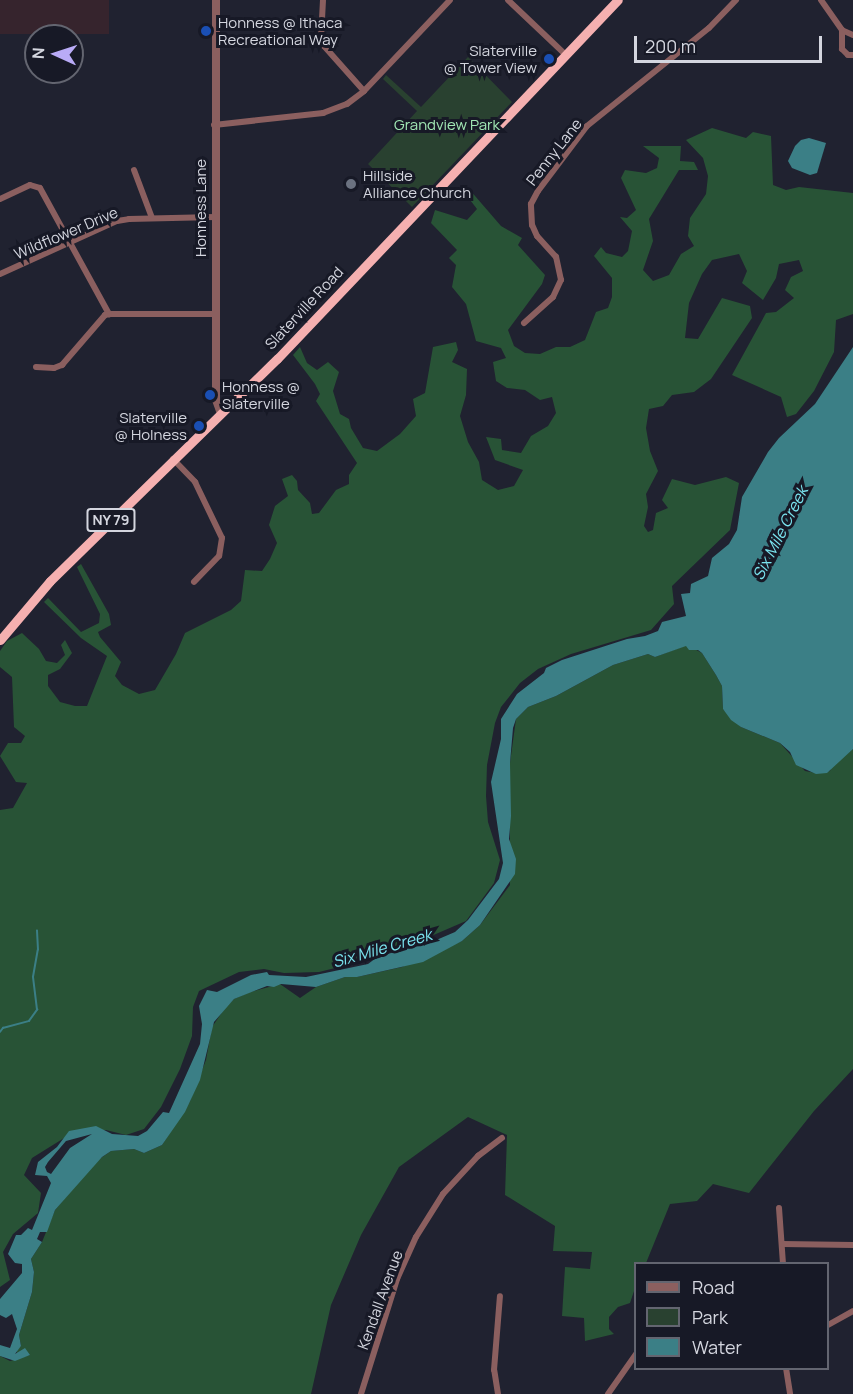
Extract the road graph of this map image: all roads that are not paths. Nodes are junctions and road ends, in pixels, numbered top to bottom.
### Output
1 (216, 0) edge
2 (323, 0) edge
3 (450, 0) edge
4 (508, 0) edge
5 (618, 0) edge
6 (736, 0) edge
7 (821, 0) edge
8 (842, 30) junction
9 (853, 35) edge
10 (566, 55) junction
11 (853, 56) edge
12 (364, 91) junction
13 (214, 125) junction
14 (134, 170) dead end
15 (0, 199) edge
16 (215, 218) junction
17 (152, 219) junction
18 (71, 243) junction
19 (0, 274) edge
20 (110, 314) junction
21 (216, 314) junction
22 (524, 323) dead end
23 (36, 367) dead end
24 (221, 414) junction
25 (173, 459) junction
26 (194, 582) dead end
27 (0, 640) edge
28 (502, 1138) dead end
29 (780, 1209) dead end
30 (782, 1244) junction
31 (853, 1245) edge
32 (783, 1262) edge
33 (500, 1296) dead end
34 (853, 1311) edge
35 (829, 1323) edge
36 (634, 1357) edge
37 (786, 1370) edge
38 (361, 1394) edge
39 (498, 1394) edge
40 (608, 1394) edge
41 (790, 1394) edge

1 - 13 street, Honness Lane
2 - 12 street
3 - 12 street
4 - 10 street
5 - 10 highway, Slaterville Road / NY 79
6 - 22 street, Penny Lane
7 - 8 street
8 - 9 street
8 - 11 street
10 - 24 highway, Slaterville Road / NY 79
12 - 13 street
13 - 16 street, Honness Lane
14 - 17 street
15 - 18 street
16 - 17 street, Wildflower Drive
16 - 21 street, Honness Lane
17 - 18 street, Wildflower Drive
18 - 19 street, Wildflower Drive
18 - 20 street
20 - 21 street
20 - 23 street
21 - 24 street, Honness Lane
24 - 25 highway, Slaterville Road / NY 79
25 - 26 street
25 - 27 highway, Slaterville Road / NY 79
28 - 38 street, Kendall Avenue
29 - 30 street
30 - 31 street
30 - 32 street
33 - 39 street
34 - 35 street
36 - 40 street
37 - 41 street

